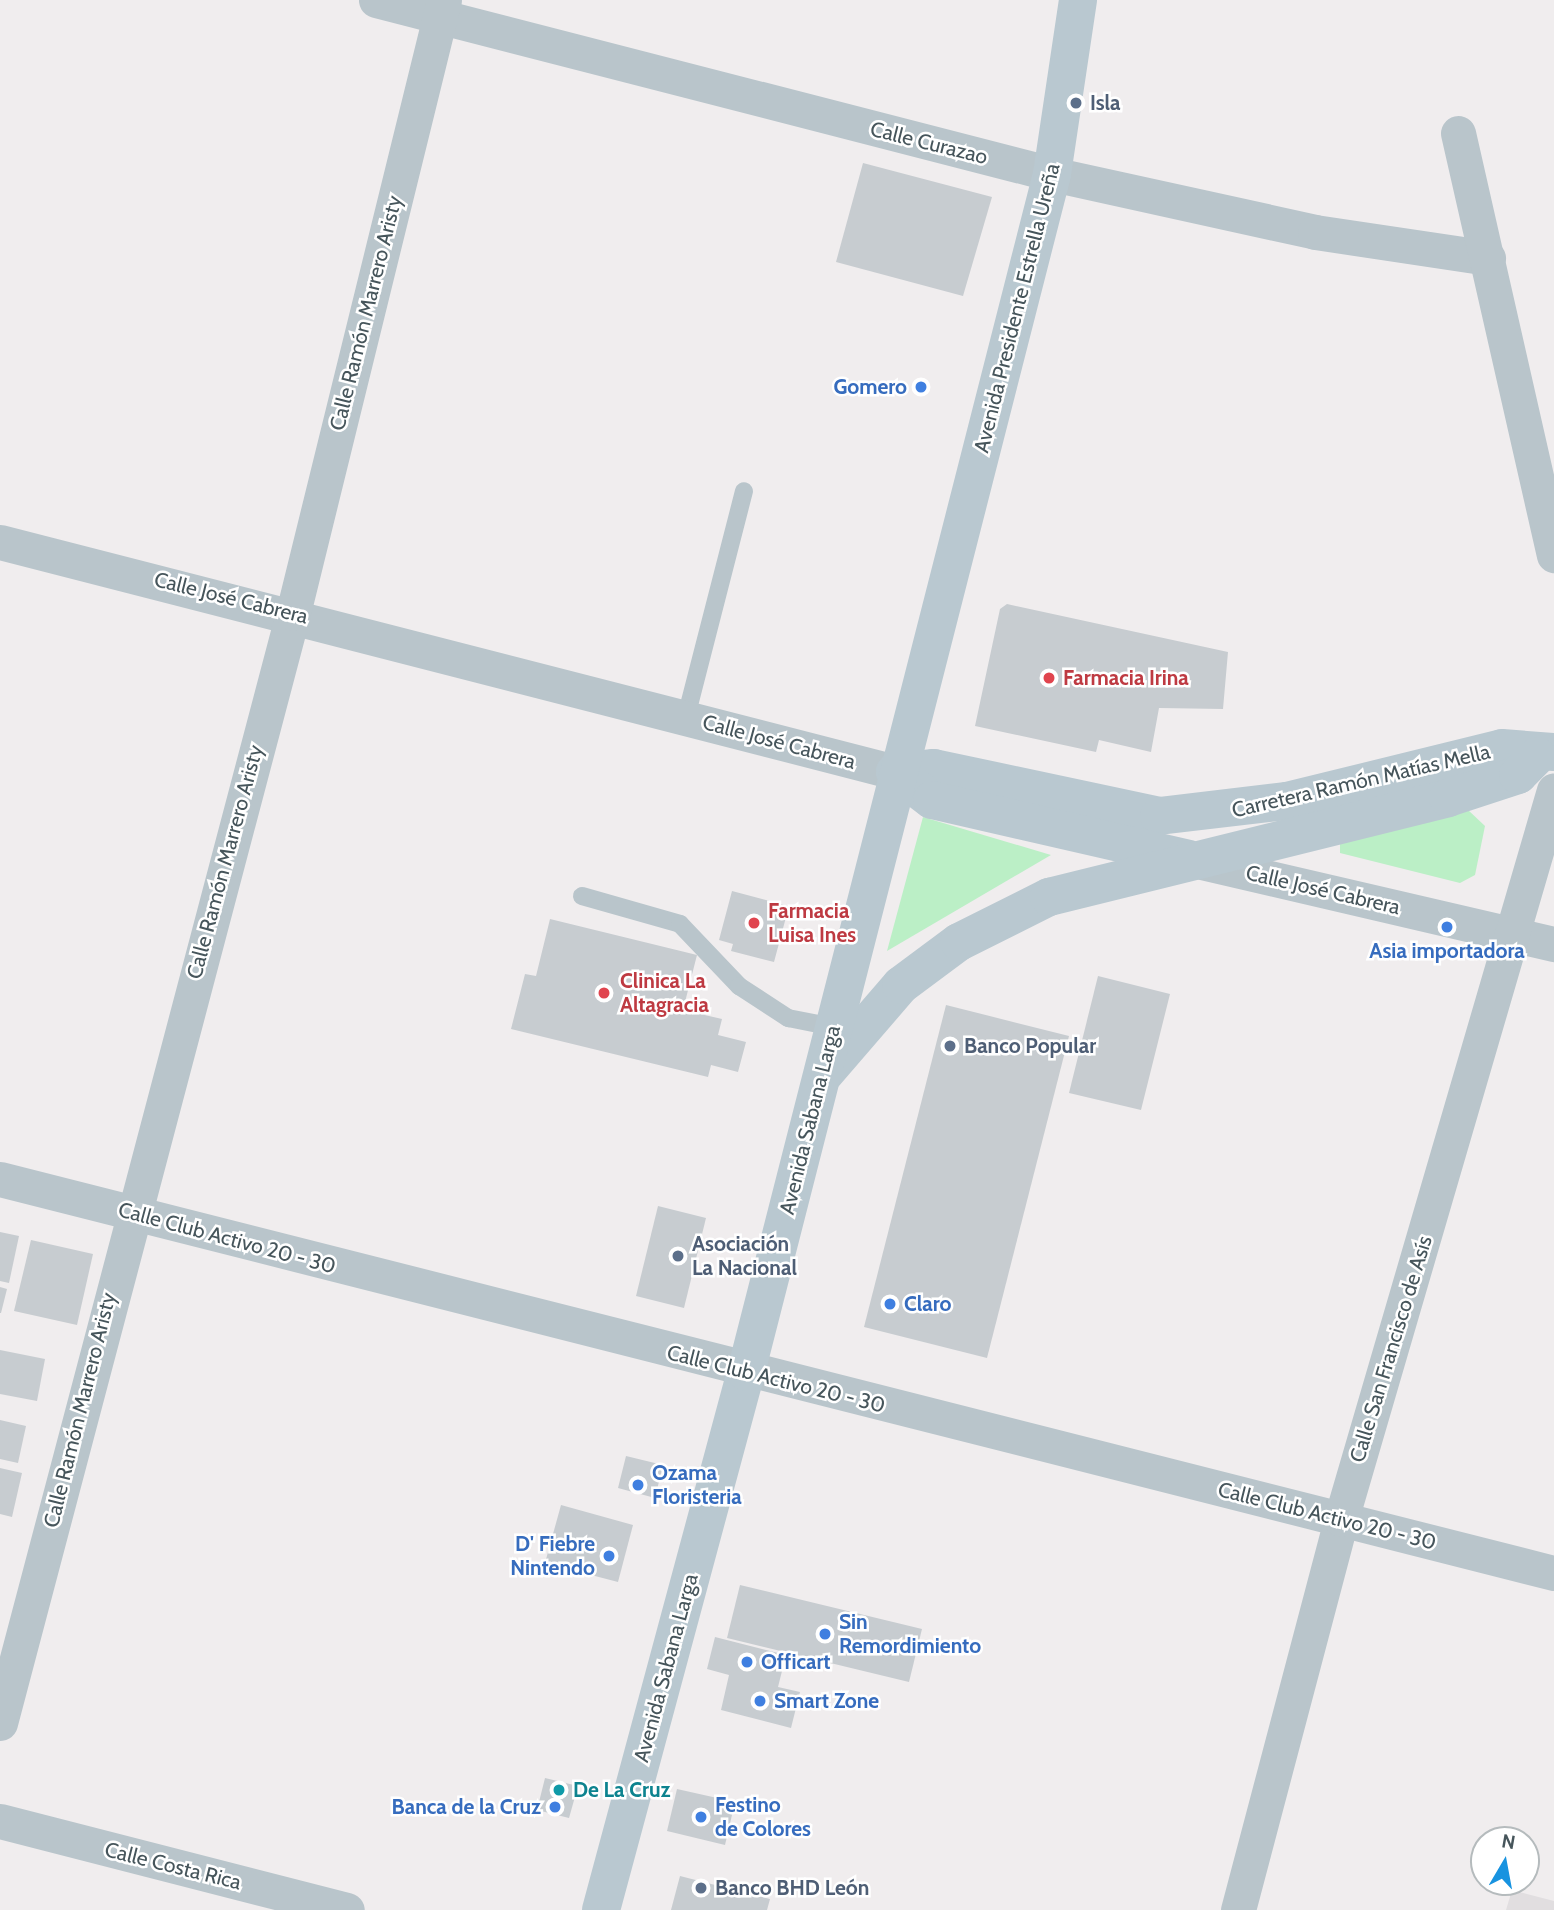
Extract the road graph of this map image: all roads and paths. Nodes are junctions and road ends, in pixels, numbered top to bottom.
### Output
1 (376, 0) edge
2 (1077, 0) edge
3 (442, 8) edge
4 (1458, 133) dead end
5 (1052, 174) junction
6 (1488, 258) junction
7 (744, 491) dead end
8 (0, 542) edge
9 (1554, 555) edge
10 (293, 613) junction
11 (942, 613) joint
12 (686, 717) junction
13 (1545, 754) edge
14 (895, 772) junction
15 (1554, 790) edge
16 (1197, 861) junction
17 (582, 896) dead end
18 (1514, 936) junction
19 (1554, 944) edge
20 (834, 1027) junction
21 (821, 1077) junction
22 (0, 1179) edge
23 (131, 1213) junction
24 (746, 1372) junction
25 (1341, 1519) junction
26 (1554, 1573) edge
27 (0, 1723) edge
28 (0, 1821) edge
29 (300, 1904) edge
30 (347, 1910) edge
31 (601, 1910) edge
32 (1238, 1910) edge

1 - 3 street, Calle Curazao
2 - 5 main road, Avenida Presidente Estrella Ureña
3 - 5 street, Calle Curazao
3 - 10 street, Calle Ramón Marrero Aristy
4 - 6 street
5 - 6 street, Calle Curazao
5 - 11 main road, Avenida Presidente Estrella Ureña
6 - 9 street
7 - 12 lane
8 - 10 street, Calle José Cabrera
10 - 12 street, Calle José Cabrera
10 - 23 street, Calle Ramón Marrero Aristy
11 - 14 main road, Avenida Sabana Larga
12 - 14 street, Calle José Cabrera
13 - 14 main road, Carretera Ramón Matías Mella
13 - 16 main road, Carretera Ramón Matías Mella
14 - 16 main road, Calle José Cabrera
14 - 20 main road, Avenida Sabana Larga
15 - 18 street, Calle San Francisco de Asís
16 - 18 street, Calle José Cabrera
16 - 21 main road, Carretera Ramón Matías Mella
17 - 20 lane
18 - 19 street, Calle José Cabrera
18 - 25 street, Calle San Francisco de Asís
20 - 21 main road, Avenida Sabana Larga
21 - 24 main road, Avenida Sabana Larga
22 - 23 street, Calle Club Activo 20 - 30
23 - 24 street, Calle Club Activo 20 - 30
23 - 27 street, Calle Ramón Marrero Aristy
24 - 25 street, Calle Club Activo 20 - 30
24 - 31 main road, Avenida Sabana Larga
25 - 26 street, Calle Club Activo 20 - 30
25 - 32 street, Calle San Francisco de Asís
28 - 29 street, Calle Costa Rica
29 - 30 street, Calle Costa Rica

